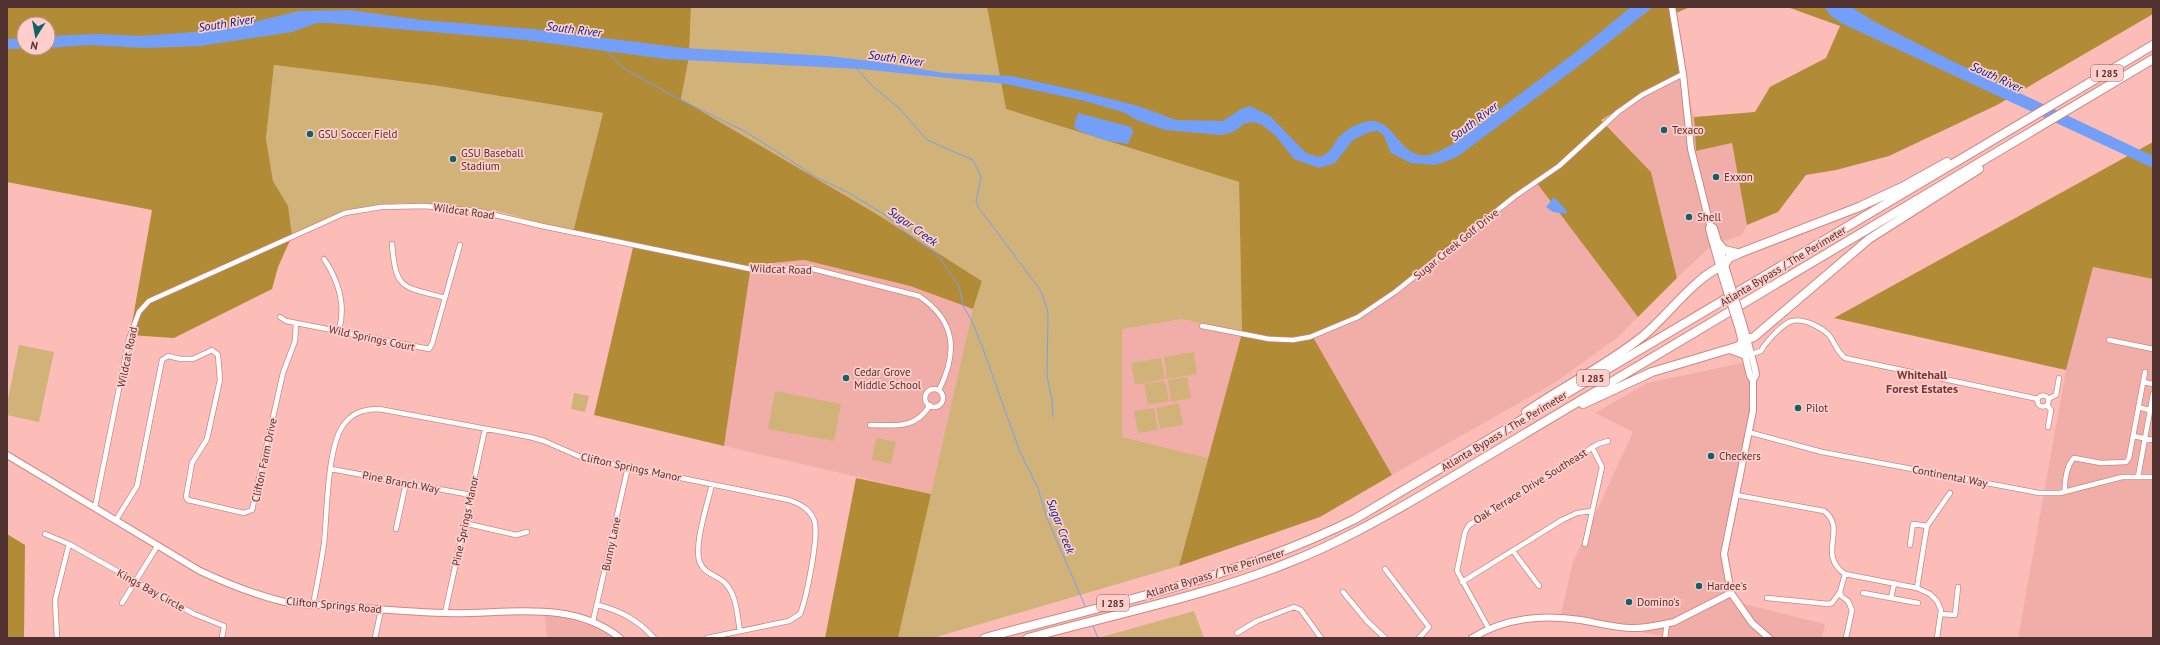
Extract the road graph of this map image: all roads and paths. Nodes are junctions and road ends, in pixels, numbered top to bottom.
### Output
1 (1672, 7) edge
2 (2153, 45) edge
3 (2153, 59) edge
4 (1683, 74) junction
5 (2042, 125) junction
6 (1985, 144) junction
7 (1710, 225) junction
8 (392, 244) dead end
9 (1719, 244) junction
10 (460, 245) dead end
11 (1740, 253) junction
12 (324, 259) dead end
13 (1722, 265) junction
14 (445, 298) junction
15 (280, 317) dead end
16 (296, 323) junction
17 (1202, 326) dead end
18 (339, 330) junction
19 (1745, 340) junction
20 (2109, 340) dead end
21 (1729, 349) junction
22 (2153, 349) edge
23 (1749, 355) junction
24 (2145, 372) dead end
25 (2059, 378) dead end
26 (2143, 382) junction
27 (2153, 384) edge
28 (939, 390) junction
29 (2153, 394) edge
30 (2038, 399) junction
31 (2048, 399) junction
32 (930, 405) junction
33 (2047, 405) junction
34 (2138, 407) junction
35 (2151, 410) edge
36 (1544, 422) junction
37 (870, 425) dead end
38 (2048, 427) dead end
39 (485, 429) junction
40 (1748, 432) junction
41 (2133, 436) junction
42 (2144, 438) junction
43 (2153, 440) edge
44 (1608, 441) dead end
45 (1592, 447) junction
46 (1474, 449) junction
47 (7, 455) edge
48 (628, 467) junction
49 (331, 469) junction
50 (2138, 477) junction
51 (2153, 477) edge
52 (406, 483) junction
53 (712, 484) junction
54 (2065, 492) junction
55 (1950, 493) dead end
56 (471, 495) junction
57 (1736, 495) junction
58 (95, 507) junction
59 (1592, 511) junction
60 (116, 520) junction
61 (464, 523) junction
62 (1927, 526) junction
63 (396, 529) dead end
64 (527, 532) dead end
65 (45, 534) dead end
66 (69, 544) junction
67 (1585, 544) dead end
68 (158, 545) junction
69 (1910, 545) dead end
70 (1513, 551) junction
71 (1385, 569) dead end
72 (1845, 574) junction
73 (136, 582) junction
74 (1462, 582) junction
75 (1894, 584) junction
76 (1539, 586) dead end
77 (1958, 587) dead end
78 (1916, 588) junction
79 (1343, 592) dead end
80 (1840, 592) junction
81 (1731, 593) junction
82 (1863, 593) dead end
83 (1767, 598) dead end
84 (1891, 598) junction
85 (122, 603) dead end
86 (1918, 603) dead end
87 (313, 604) junction
88 (598, 605) junction
89 (381, 610) junction
90 (445, 613) junction
91 (1941, 614) junction
92 (593, 621) junction
93 (1667, 624) junction
94 (1489, 629) junction
95 (740, 631) junction
96 (1237, 633) dead end
97 (57, 638) edge
98 (222, 638) edge
99 (375, 638) edge
100 (620, 638) edge
101 (654, 638) edge
102 (707, 638) edge
103 (985, 638) edge
104 (1028, 638) edge
105 (1321, 638) edge
106 (1385, 638) edge
107 (1419, 638) edge
108 (1472, 638) edge
109 (1665, 638) edge
110 (1769, 638) edge
111 (1846, 638) edge
112 (1937, 638) edge

1 - 4 street
2 - 6 highway, Atlanta Bypass / The Perimeter / I 285
3 - 5 highway, Atlanta Bypass / The Perimeter / I 285
4 - 7 street
4 - 17 street, Sugar Creek Golf Drive
5 - 19 highway
5 - 36 highway, Atlanta Bypass / The Perimeter / I 285
6 - 11 highway
6 - 46 highway, Atlanta Bypass / The Perimeter / I 285
7 - 9 street
7 - 13 street
8 - 14 street
9 - 11 highway
9 - 13 street
10 - 14 street, Wild Springs Court
11 - 13 highway
12 - 18 street
13 - 19 street, bridge
13 - 46 highway
14 - 18 street, Wild Springs Court
15 - 16 street, Wild Springs Court
16 - 18 street, Wild Springs Court
16 - 60 street, Clifton Farm Drive
19 - 21 highway
19 - 23 street
20 - 22 street
21 - 23 highway
21 - 36 highway
23 - 30 street
23 - 40 street
24 - 26 street
25 - 31 street
26 - 27 street
26 - 34 street
28 - 32 street
28 - 32 street
28 - 58 street, Wildcat Road
29 - 35 street
30 - 31 street
30 - 33 street
31 - 33 street
32 - 37 street
33 - 38 street
34 - 35 street
34 - 41 street
35 - 42 street
36 - 104 highway, Atlanta Bypass / The Perimeter / I 285
39 - 48 street, Clifton Springs Manor
39 - 49 street, Clifton Springs Manor
39 - 56 street, Pine Springs Manor
40 - 54 street, Continental Way
40 - 57 street
41 - 42 street
41 - 54 street
42 - 43 street
42 - 50 street
44 - 45 street, Oak Terrace Drive Southeast
45 - 59 street
45 - 74 street, Oak Terrace Drive Southeast
46 - 103 highway, Atlanta Bypass / The Perimeter / I 285
47 - 58 street, Clifton Springs Road
48 - 53 street, Clifton Springs Manor
48 - 88 street, Bunny Lane
49 - 52 street, Pine Branch Way
49 - 87 street, Clifton Springs Manor
50 - 51 street, Continental Way
50 - 54 street, Continental Way
52 - 56 street, Pine Branch Way
52 - 63 street
53 - 95 street
53 - 95 street, Clifton Springs Manor
55 - 62 street
56 - 61 street, Pine Springs Manor
57 - 72 street
57 - 81 street
58 - 60 street, Clifton Springs Road
59 - 67 street
59 - 70 street
60 - 68 street, Clifton Springs Road
61 - 64 street
61 - 90 street, Pine Springs Manor
62 - 69 street
62 - 78 street
65 - 66 street, Kings Bay Circle
66 - 73 street, Kings Bay Circle
66 - 97 street
68 - 73 street
68 - 87 street, Clifton Springs Road
70 - 74 street
70 - 76 street
71 - 107 street
72 - 75 street
72 - 80 street
73 - 85 street
73 - 98 street, Kings Bay Circle
74 - 94 street, Oak Terrace Drive Southeast
75 - 78 street
75 - 84 street
77 - 91 street
78 - 91 street
79 - 106 street
80 - 83 street
80 - 111 street
81 - 93 street
81 - 110 street
82 - 84 street
84 - 86 street
87 - 89 street, Clifton Springs Road
88 - 92 street, Bunny Lane
88 - 101 street
89 - 90 street, Clifton Springs Road
89 - 99 street
90 - 92 street, Clifton Springs Road
91 - 112 street
92 - 100 street, Clifton Springs Road
93 - 94 street
93 - 109 street
94 - 108 street
95 - 102 street, Clifton Springs Manor
96 - 105 street

